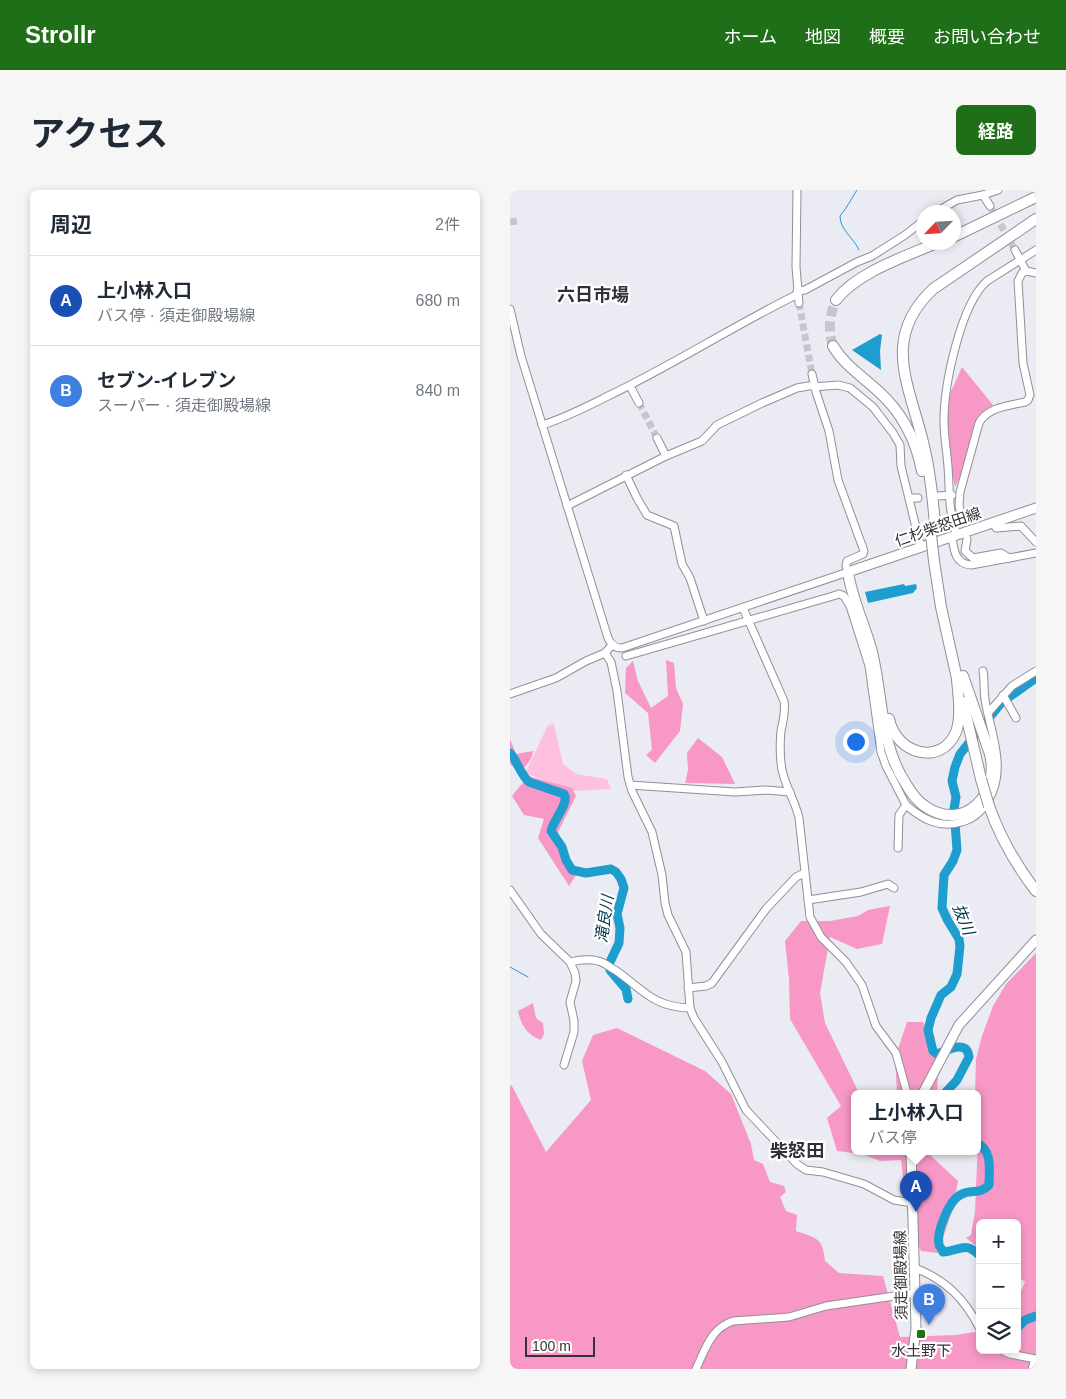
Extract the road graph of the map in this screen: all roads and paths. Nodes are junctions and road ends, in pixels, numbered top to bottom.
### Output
1 (797, 190) edge
2 (998, 190) edge
3 (983, 195) junction
4 (1036, 197) edge
5 (948, 205) edge
6 (990, 206) tunnel mouth
7 (1036, 219) edge
8 (916, 227) edge
9 (961, 233) edge
10 (922, 250) edge
11 (1014, 250) tunnel mouth
12 (1036, 250) edge
13 (1020, 260) junction
14 (1026, 271) junction
15 (1036, 273) edge
16 (797, 292) junction
17 (836, 300) tunnel mouth
18 (799, 303) tunnel mouth
19 (510, 309) edge
20 (833, 346) tunnel mouth
21 (812, 374) tunnel mouth
22 (630, 386) junction
23 (814, 386) junction
24 (640, 403) tunnel mouth
25 (542, 425) junction
26 (657, 438) tunnel mouth
27 (666, 456) junction
28 (626, 475) junction
29 (949, 495) junction
30 (938, 496) dead end
31 (959, 496) junction
32 (910, 498) junction
33 (918, 498) dead end
34 (566, 506) junction
35 (1036, 508) edge
36 (963, 520) dead end
37 (993, 522) junction
38 (933, 526) junction
39 (954, 536) junction
40 (966, 539) dead end
41 (1036, 542) edge
42 (921, 548) junction
43 (1036, 553) edge
44 (1009, 558) junction
45 (848, 572) junction
46 (742, 608) junction
47 (704, 620) junction
48 (748, 620) junction
49 (612, 645) junction
50 (605, 653) junction
51 (626, 656) dead end
52 (983, 670) dead end
53 (1036, 671) edge
54 (960, 677) junction
55 (510, 694) edge
56 (1003, 697) junction
57 (988, 713) junction
58 (971, 715) junction
59 (1016, 718) dead end
60 (630, 785) junction
61 (790, 792) junction
62 (906, 805) junction
63 (991, 805) junction
64 (940, 819) junction
65 (898, 848) dead end
66 (804, 873) junction
67 (1036, 884) edge
68 (894, 888) dead end
69 (510, 890) edge
70 (1036, 891) edge
71 (808, 900) junction
72 (1036, 940) edge
73 (570, 962) junction
74 (688, 988) junction
75 (690, 1008) junction
76 (564, 1065) dead end
77 (905, 1090) edge
78 (925, 1090) edge
79 (911, 1155) edge
80 (913, 1203) junction
81 (915, 1268) junction
82 (915, 1294) junction
83 (976, 1321) edge
84 (1010, 1354) edge
85 (1036, 1359) edge
86 (696, 1369) edge
87 (911, 1369) edge
88 (1032, 1369) edge

1 - 16 street
2 - 3 street
3 - 5 street
3 - 6 street
4 - 9 highway
7 - 38 highway
8 - 16 street
10 - 17 highway
11 - 13 street
12 - 13 street
13 - 14 street
13 - 29 street
14 - 15 street
14 - 31 street
16 - 18 street
16 - 22 street
19 - 25 street
20 - 38 highway
21 - 23 street
22 - 24 street
22 - 25 street
23 - 27 street
23 - 32 street
23 - 45 street
25 - 34 street
26 - 27 street
27 - 28 street
28 - 34 street
28 - 47 street
29 - 30 street
29 - 31 street
29 - 39 street
31 - 36 street
32 - 33 street
32 - 42 street
34 - 49 street
35 - 37 main road, 仁杉柴怒田線
37 - 39 main road, 仁杉柴怒田線
37 - 41 street
38 - 54 highway, bridge
39 - 42 main road, 仁杉柴怒田線
39 - 44 street
40 - 44 street
42 - 45 main road, 仁杉柴怒田線
43 - 44 street
45 - 46 street
45 - 54 highway
45 - 64 highway
46 - 47 street
46 - 48 street
47 - 49 street
48 - 51 street
48 - 61 street
48 - 62 street
49 - 50 street
50 - 55 street
50 - 60 street
52 - 57 street
53 - 56 street
54 - 58 highway
56 - 57 street
56 - 59 street
57 - 64 street
58 - 63 highway
58 - 64 highway
60 - 61 street
60 - 74 street
61 - 66 street
62 - 64 street
62 - 65 street
63 - 67 highway
63 - 70 highway
66 - 71 street
66 - 74 street
68 - 71 street
69 - 73 street
71 - 77 street
72 - 78 main road
73 - 75 street
73 - 76 street
74 - 75 street
75 - 80 street
79 - 80 main road, 須走御殿場線
80 - 81 main road, 須走御殿場線
81 - 82 main road, 須走御殿場線
81 - 83 street
82 - 86 street
82 - 87 main road, 須走御殿場線
84 - 85 street
85 - 88 street

